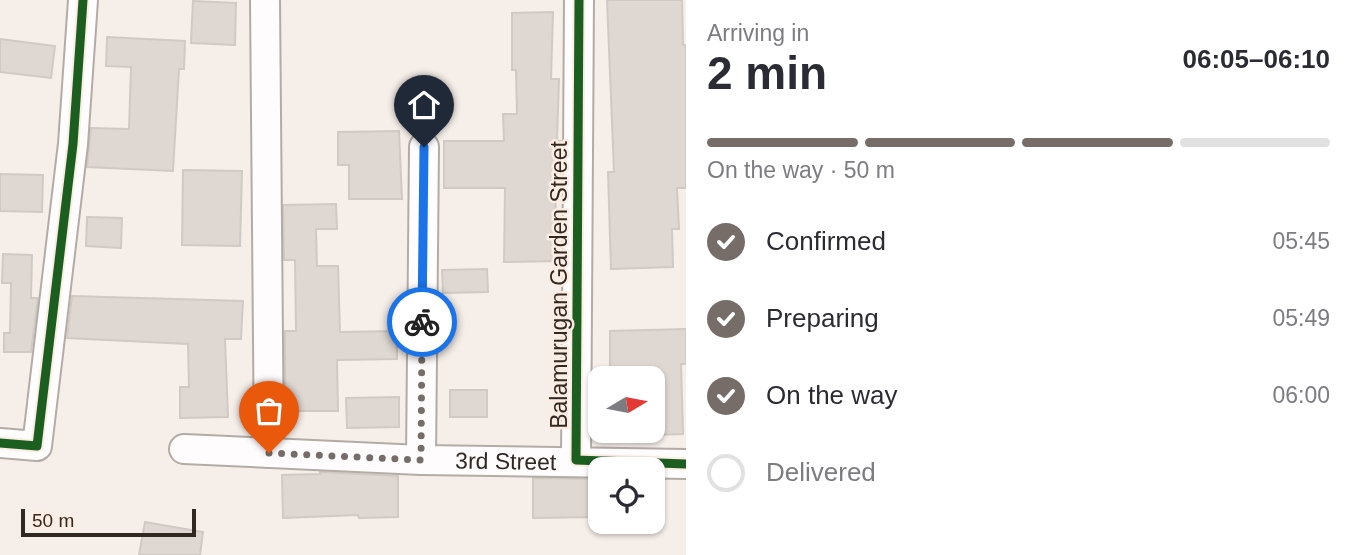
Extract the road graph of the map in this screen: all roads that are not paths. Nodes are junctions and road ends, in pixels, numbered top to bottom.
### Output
1 (83, 0) edge
2 (265, 0) edge
3 (579, 0) edge
4 (424, 147) dead end
5 (0, 443) edge
6 (184, 449) dead end
7 (269, 453) junction
8 (421, 460) junction
9 (576, 460) junction
10 (686, 464) edge

1 - 5 street
2 - 7 street
3 - 9 street, Balamurugan Garden Street
4 - 8 street
6 - 7 street, 3rd Street
7 - 8 street, 3rd Street
8 - 9 street, 3rd Street
9 - 10 street, Balamurugan Garden Street

